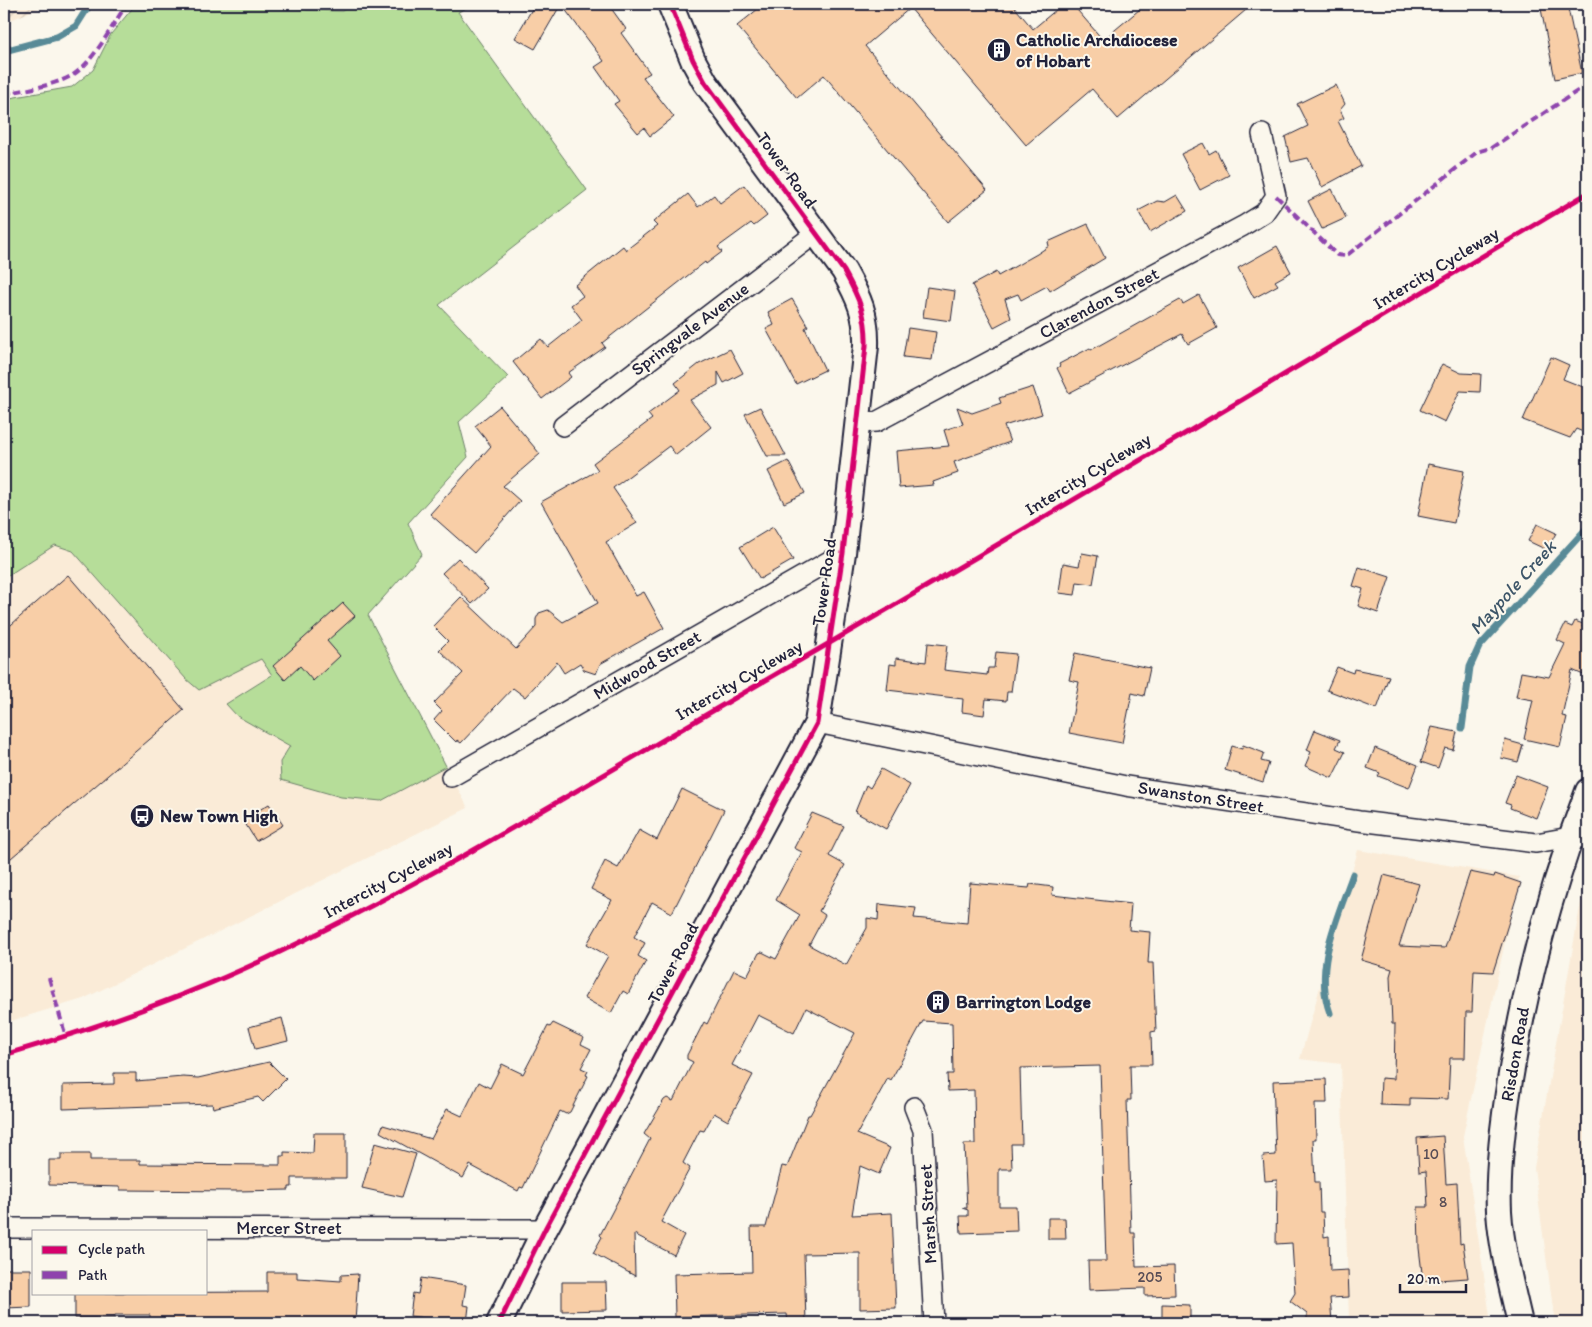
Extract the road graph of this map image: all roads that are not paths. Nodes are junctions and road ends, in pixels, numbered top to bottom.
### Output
1 (670, 4) edge
2 (1262, 134) dead end
3 (816, 233) junction
4 (858, 423) junction
5 (564, 426) dead end
6 (842, 563) junction
7 (817, 723) junction
8 (451, 777) dead end
9 (1588, 791) edge
10 (1579, 838) edge
11 (914, 1107) dead end
12 (4, 1228) edge
13 (545, 1229) junction
14 (499, 1323) edge
15 (934, 1323) edge
16 (1520, 1323) edge

1 - 3 street, Tower Road
2 - 4 street, Clarendon Street
3 - 4 street, Tower Road
3 - 5 street, Springvale Avenue
4 - 6 street, Tower Road
6 - 7 street, Tower Road
6 - 8 street, Midwood Street
7 - 10 street, Swanston Street
7 - 13 street, Tower Road
9 - 10 street, Risdon Road
10 - 16 street, Risdon Road
11 - 15 street, Marsh Street
12 - 13 street, Mercer Street
13 - 14 street, Tower Road

